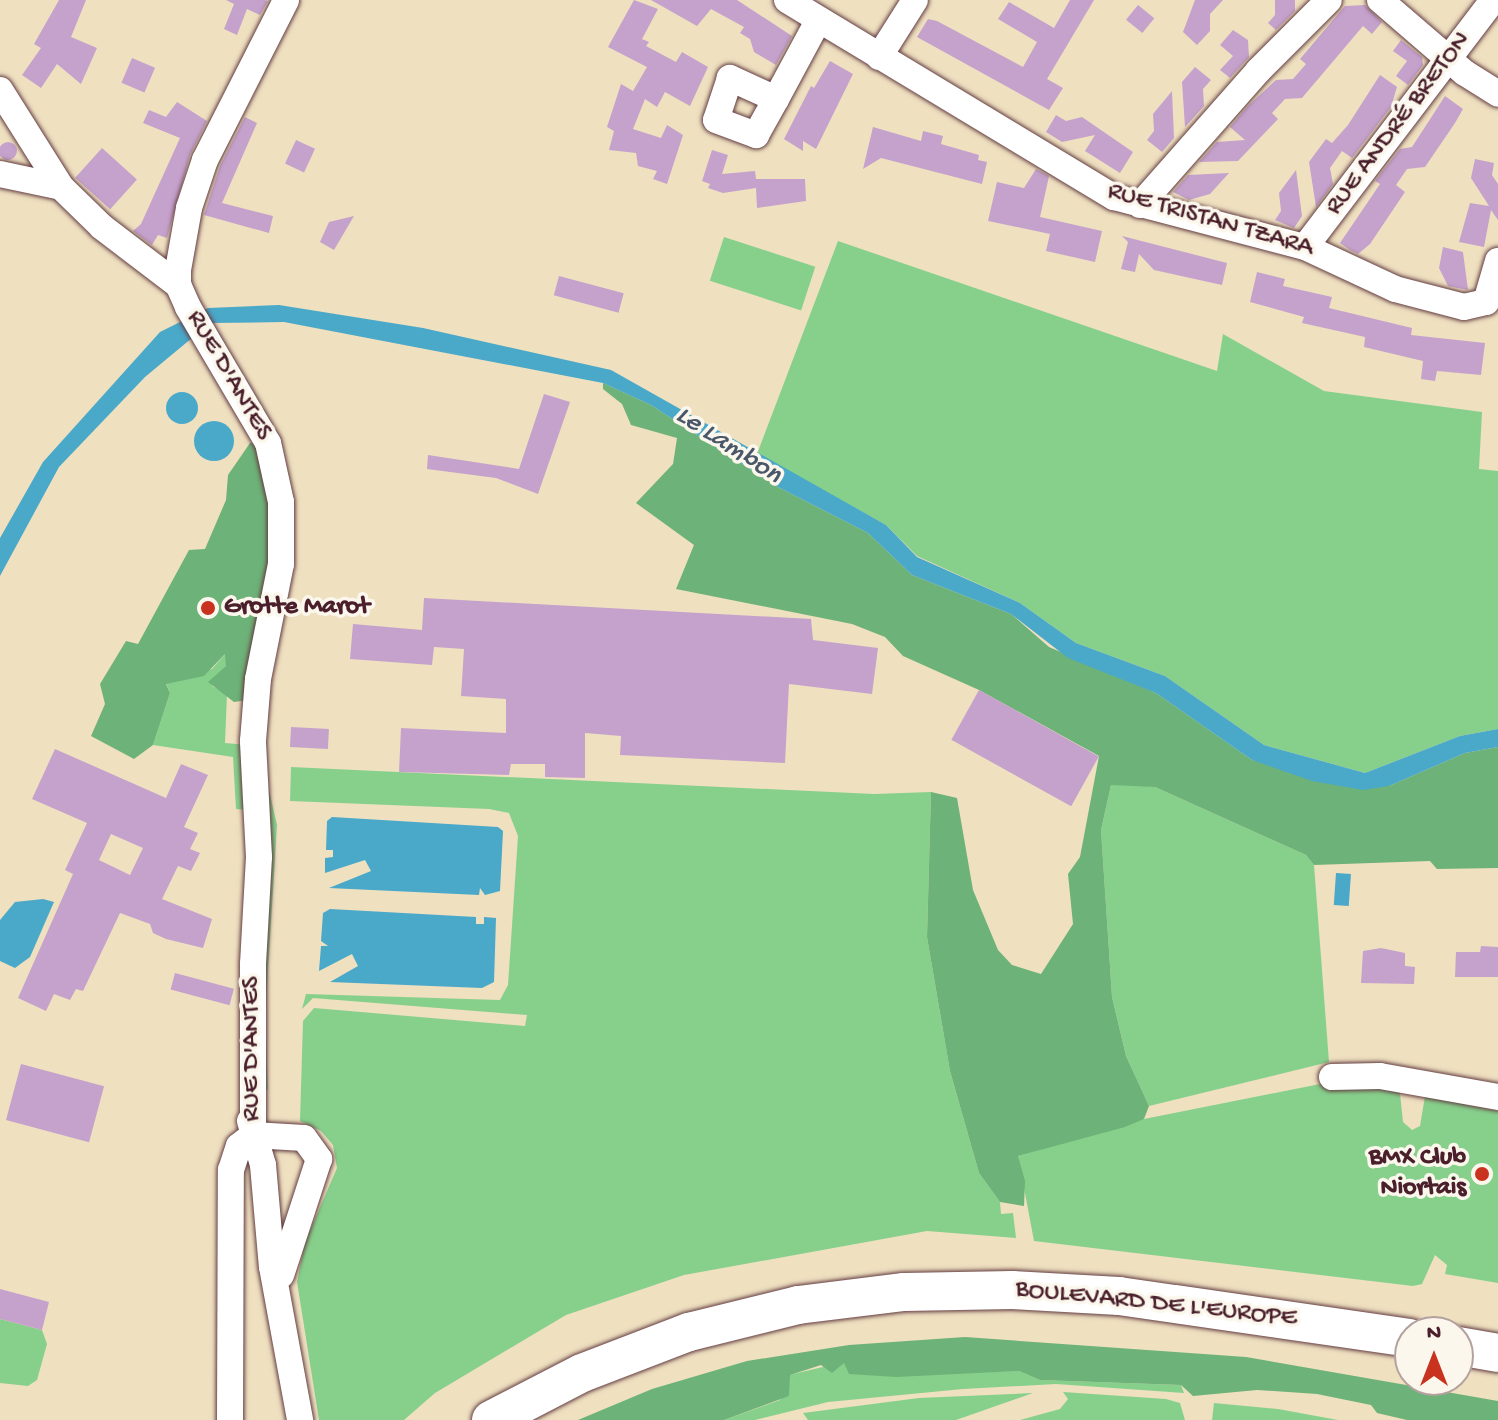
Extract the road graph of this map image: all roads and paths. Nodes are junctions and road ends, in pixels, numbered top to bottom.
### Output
1 (286, 0) edge
2 (787, 0) edge
3 (915, 0) edge
4 (1329, 0) edge
5 (1380, 0) edge
6 (1493, 0) edge
7 (818, 21) junction
8 (879, 57) junction
9 (1449, 59) junction
10 (0, 90) edge
11 (1498, 94) edge
12 (776, 99) dead end
13 (0, 174) edge
14 (61, 187) junction
15 (1140, 205) junction
16 (1305, 247) junction
17 (1498, 261) edge
18 (183, 296) junction
19 (1332, 1077) dead end
20 (1498, 1097) edge
21 (253, 1135) junction
22 (263, 1165) junction
23 (234, 1196) junction
24 (280, 1302) junction
25 (1394, 1336) edge
26 (1474, 1349) edge
27 (1498, 1353) edge
28 (1394, 1359) edge
29 (1474, 1373) edge
30 (1498, 1377) edge
31 (230, 1420) edge
32 (300, 1420) edge
33 (491, 1420) edge
34 (539, 1420) edge

1 - 18 street, RUE D'ANTES
2 - 7 street, RUE TRISTAN TZARA
3 - 8 street
4 - 15 street
5 - 9 street
6 - 9 street, RUE ANDRÉ BRETON
7 - 8 street, RUE TRISTAN TZARA
7 - 12 street
8 - 15 street, RUE TRISTAN TZARA
9 - 11 street
9 - 16 street, RUE ANDRÉ BRETON
10 - 14 street
13 - 14 street
14 - 18 street
15 - 16 street, RUE TRISTAN TZARA
16 - 17 street, RUE TRISTAN TZARA
18 - 21 street, RUE D'ANTES
19 - 20 street
21 - 22 street, RUE D'ANTES
21 - 23 street
21 - 24 street, RUE D'ANTES
22 - 23 street
22 - 24 street, RUE D'ANTES
23 - 31 street
24 - 32 street, RUE D'ANTES
25 - 33 highway, BOULEVARD DE L'EUROPE
26 - 27 highway
28 - 34 highway, BOULEVARD DE L'EUROPE
29 - 30 highway

